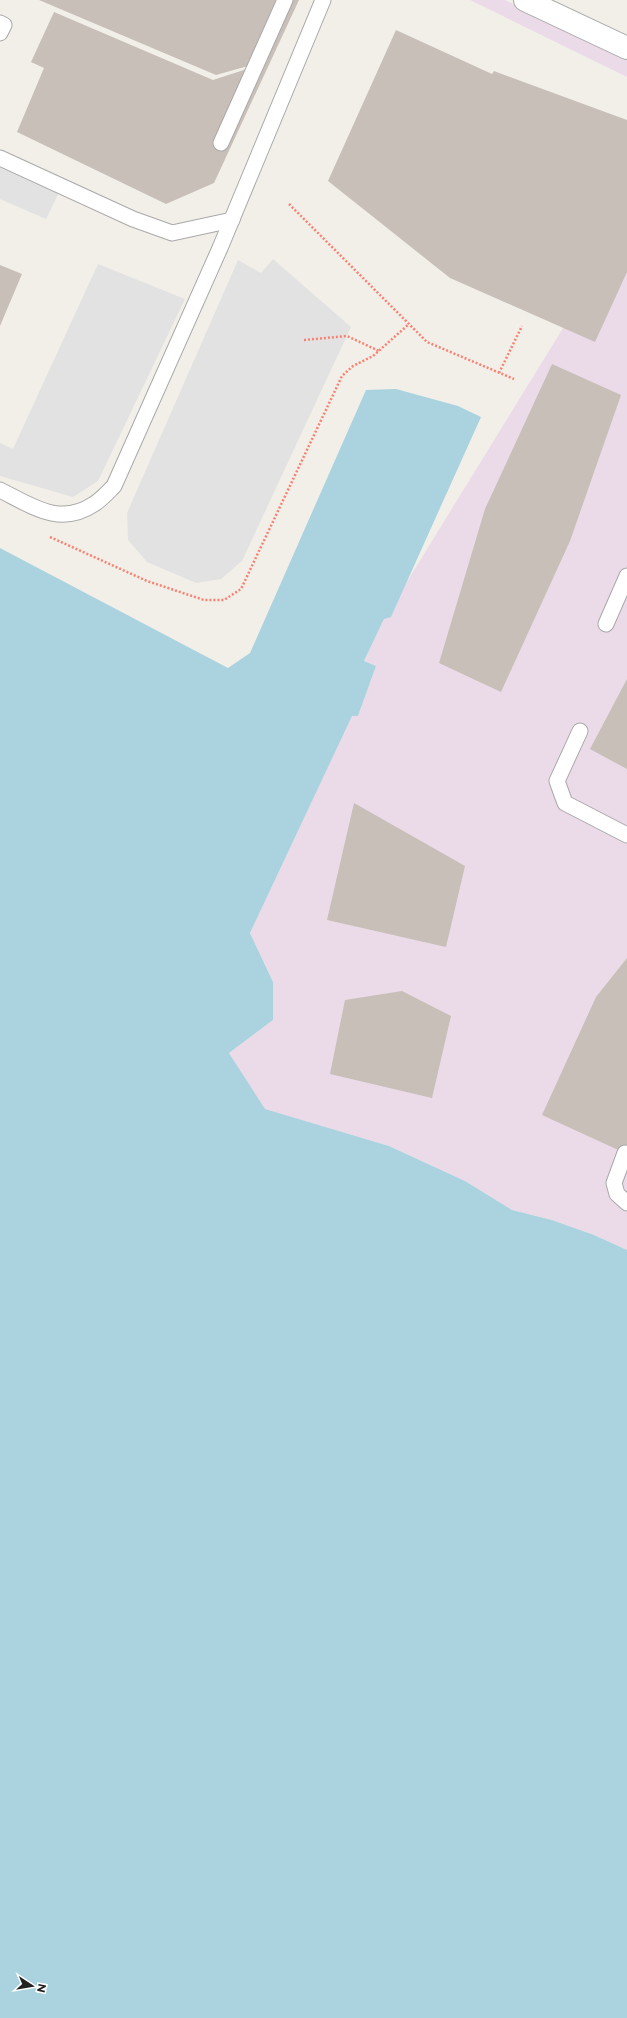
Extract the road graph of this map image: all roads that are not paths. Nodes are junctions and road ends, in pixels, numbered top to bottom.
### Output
1 (286, 0) edge
2 (323, 0) edge
3 (525, 0) edge
4 (0, 22) edge
5 (0, 33) edge
6 (627, 48) edge
7 (222, 143) dead end
8 (0, 158) edge
9 (232, 220) junction
10 (0, 490) edge
11 (627, 576) edge
12 (606, 624) dead end
13 (580, 731) dead end
14 (627, 835) edge
15 (625, 1153) dead end
16 (627, 1203) edge

1 - 7 lane
2 - 9 lane
3 - 6 street
4 - 5 lane
8 - 9 lane
9 - 10 lane
11 - 12 lane
13 - 14 lane
15 - 16 lane

